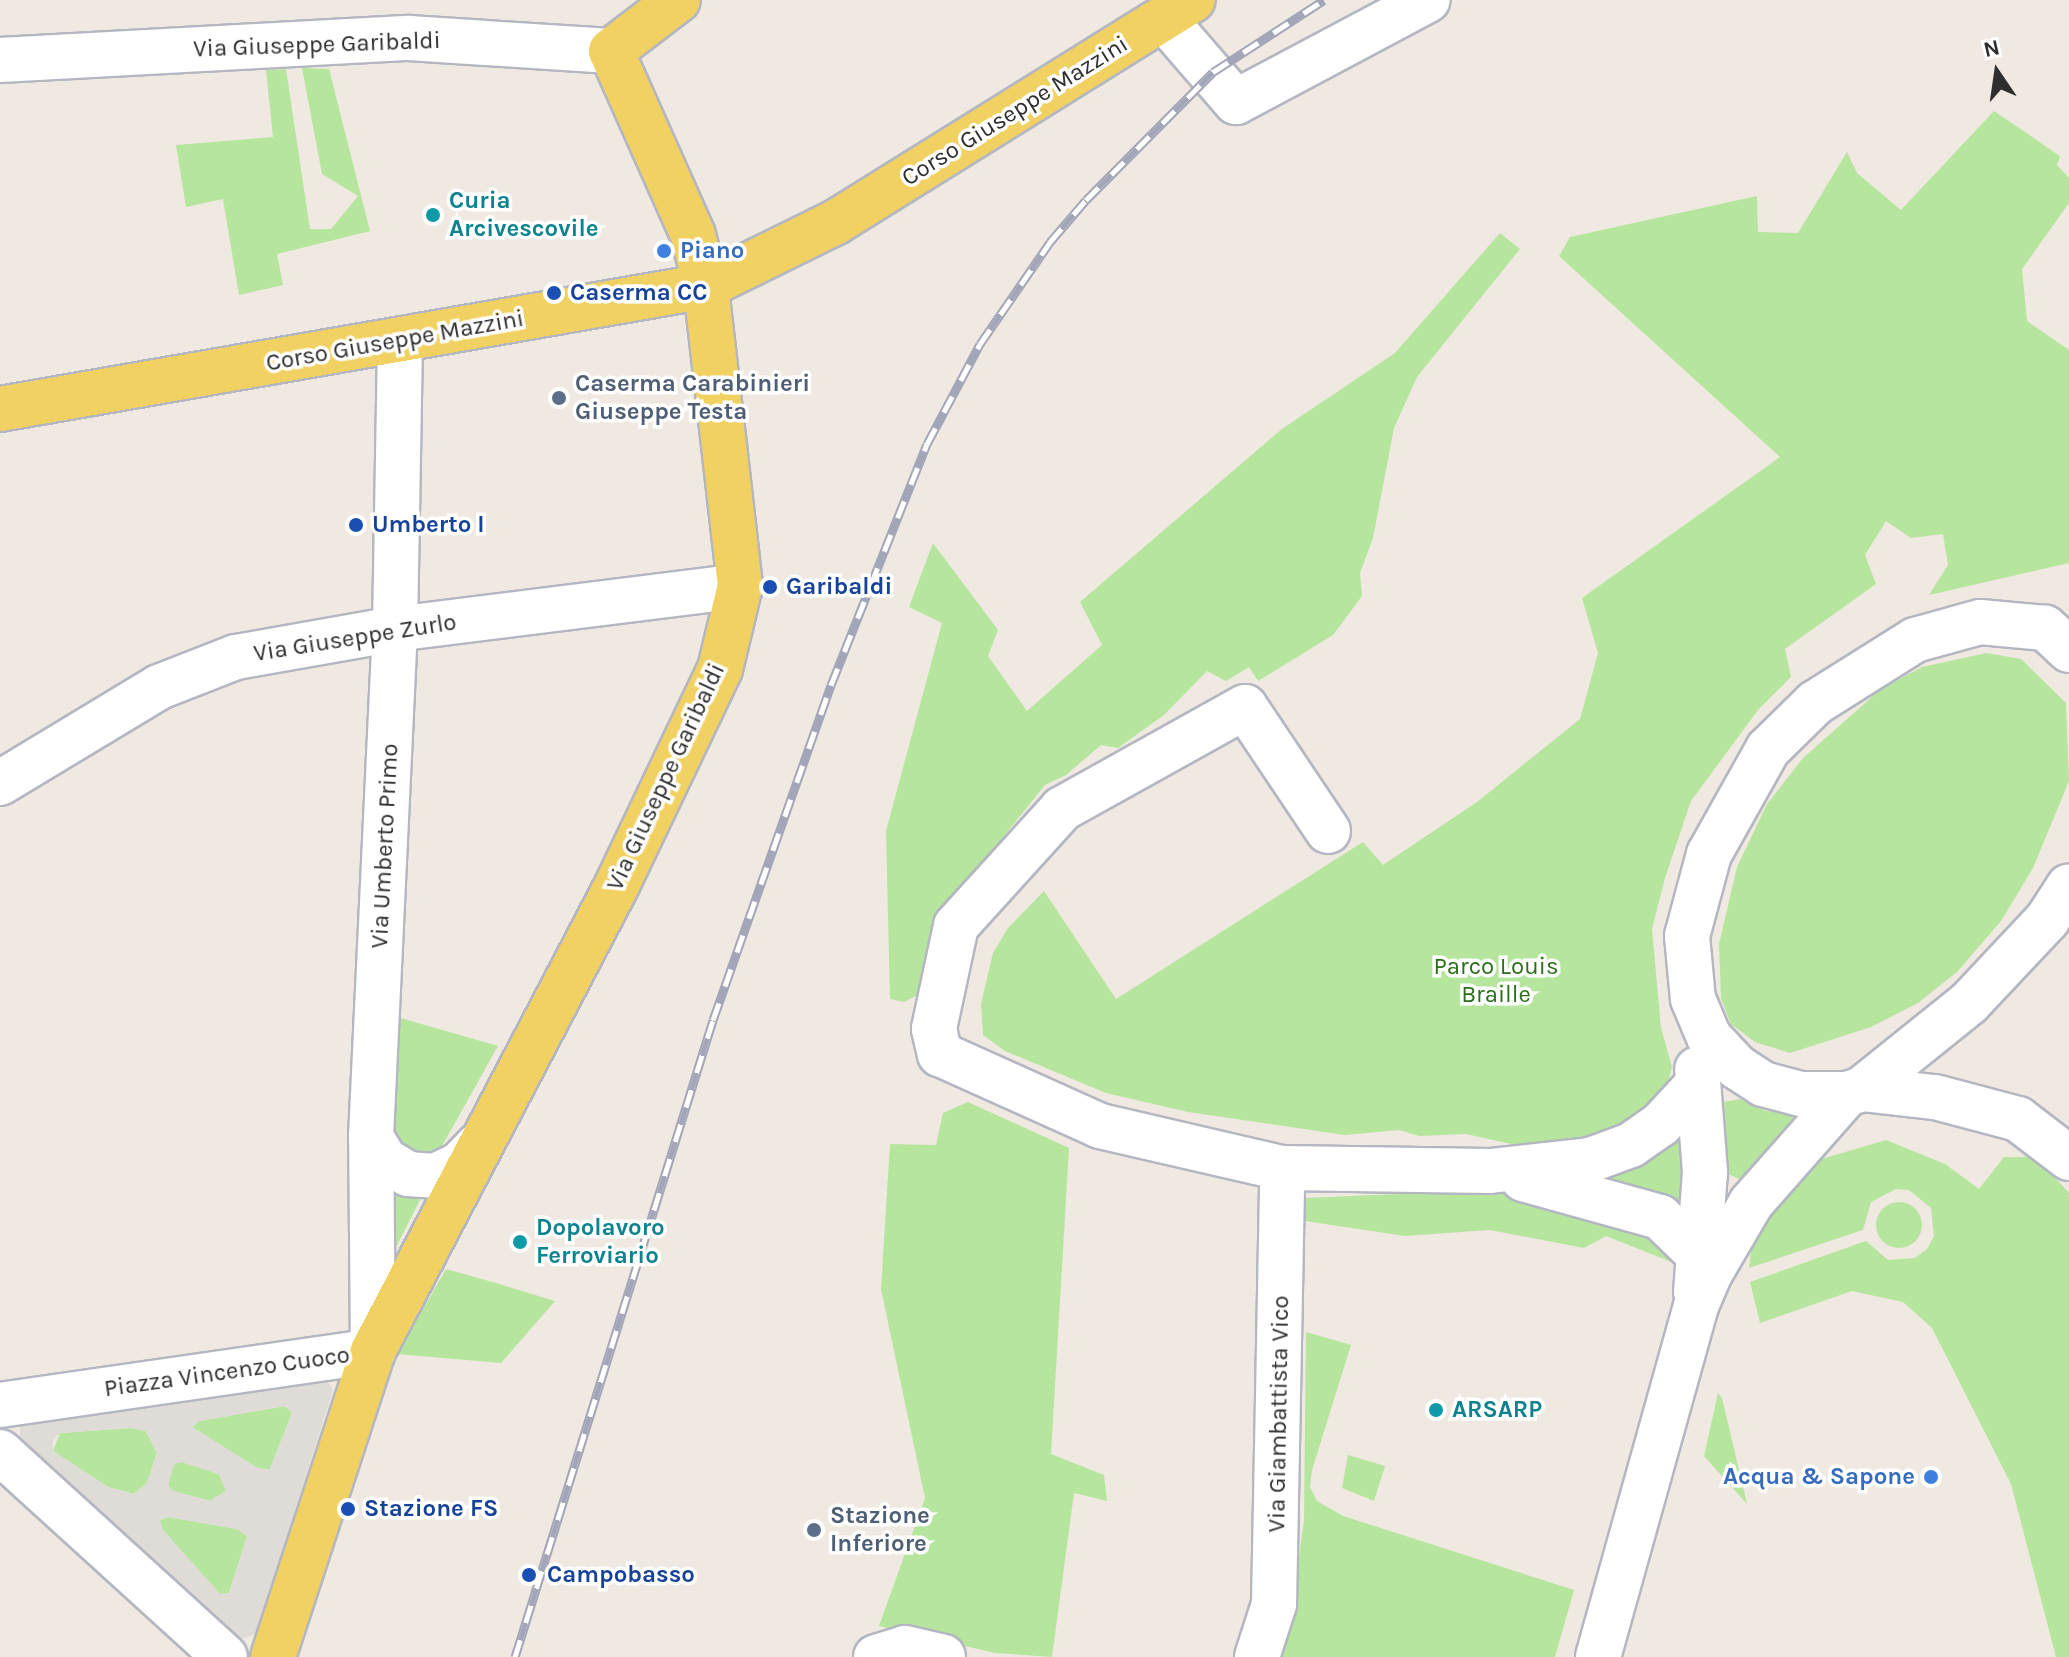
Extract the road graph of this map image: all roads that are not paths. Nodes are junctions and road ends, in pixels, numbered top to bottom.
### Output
1 (678, 0) edge
2 (1428, 0) edge
3 (1178, 9) edge
4 (611, 51) junction
5 (0, 60) edge
6 (706, 286) junction
7 (400, 341) junction
8 (0, 409) edge
9 (740, 586) junction
10 (2069, 602) edge
11 (1980, 622) junction
12 (395, 629) junction
13 (2069, 650) edge
14 (0, 783) edge
15 (1328, 831) dead end
16 (2069, 886) edge
17 (1693, 999) junction
18 (1697, 1085) junction
19 (1854, 1091) junction
20 (371, 1137) junction
21 (478, 1145) junction
22 (2069, 1158) edge
23 (1282, 1168) junction
24 (1490, 1171) junction
25 (1697, 1253) junction
26 (1696, 1306) junction
27 (373, 1351) junction
28 (0, 1405) edge
29 (0, 1452) edge
30 (225, 1657) edge
31 (273, 1657) edge
32 (876, 1657) edge
33 (943, 1657) edge
34 (1257, 1657) edge
35 (1598, 1657) edge

1 - 4 main road
2 - 3 street
3 - 6 main road, Corso Giuseppe Mazzini
4 - 5 street, Via Giuseppe Garibaldi
4 - 6 main road, Via Giuseppe Garibaldi
6 - 7 main road, Corso Giuseppe Mazzini
6 - 9 main road, Via Giuseppe Garibaldi
7 - 8 main road, Corso Giuseppe Mazzini
7 - 12 street, Via Umberto Primo
9 - 12 street, Via Giuseppe Zurlo
9 - 21 main road, Via Giuseppe Garibaldi
10 - 11 street
11 - 13 street
11 - 17 street
12 - 14 street, Via Giuseppe Zurlo
12 - 20 street, Via Umberto Primo
15 - 23 street
16 - 19 street
17 - 18 street
17 - 19 street
18 - 24 street
18 - 25 street
19 - 22 street
19 - 26 street
20 - 21 street, Via Giuseppe Garibaldi
20 - 27 street, Via Umberto Primo
21 - 27 main road, Via Giuseppe Garibaldi
23 - 24 street
23 - 34 street, Via Giambattista Vico
24 - 25 street
25 - 26 street
26 - 35 street
27 - 28 street, Piazza Vincenzo Cuoco
27 - 31 main road, Piazza Vincenzo Cuoco
29 - 30 street
32 - 33 street

